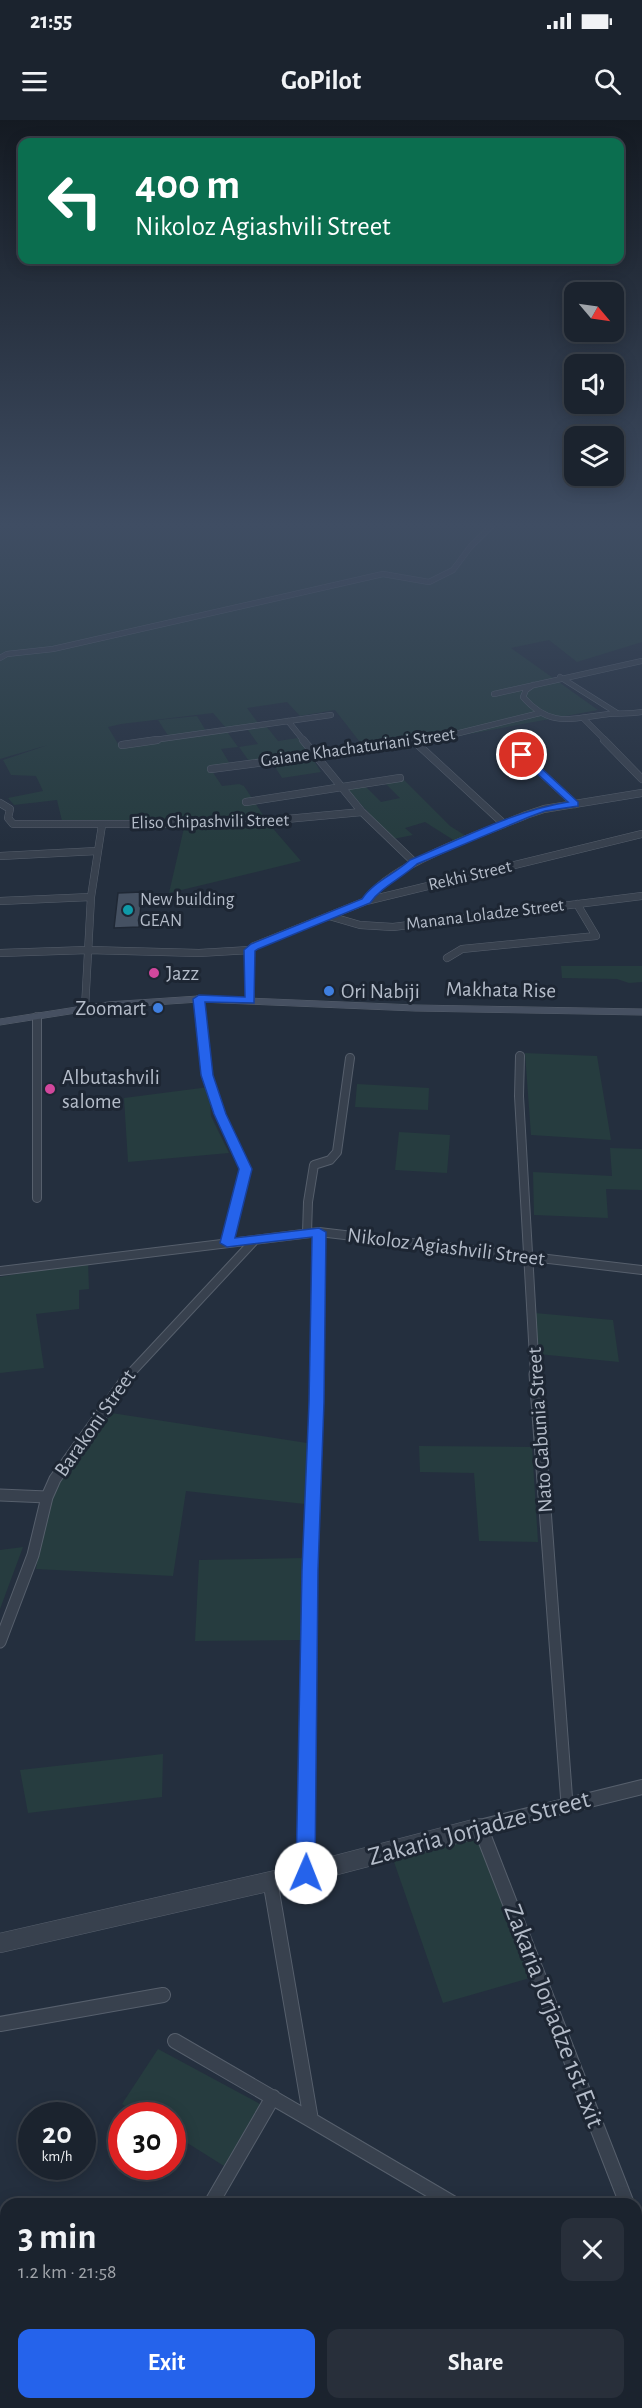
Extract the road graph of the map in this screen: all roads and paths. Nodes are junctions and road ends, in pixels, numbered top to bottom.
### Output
1 (138, 630) edge
2 (0, 658) edge
3 (642, 661) edge
4 (560, 677) junction
5 (536, 683) junction
6 (494, 694) dead end
7 (642, 712) edge
8 (540, 713) junction
9 (617, 713) junction
10 (331, 715) dead end
11 (583, 718) junction
12 (288, 721) junction
13 (415, 742) junction
14 (122, 746) dead end
15 (312, 754) junction
16 (522, 755) dead end
17 (211, 769) dead end
18 (400, 778) dead end
19 (642, 778) edge
20 (340, 788) junction
21 (642, 793) edge
22 (246, 802) dead end
23 (0, 803) edge
24 (575, 804) junction
25 (362, 812) junction
26 (504, 824) junction
27 (102, 825) junction
28 (642, 834) edge
29 (97, 851) junction
30 (0, 856) edge
31 (414, 862) junction
32 (642, 896) edge
33 (91, 897) junction
34 (0, 901) edge
35 (366, 901) junction
36 (577, 904) junction
37 (329, 916) junction
38 (88, 950) junction
39 (249, 950) junction
40 (0, 952) edge
41 (447, 958) dead end
42 (199, 999) junction
43 (250, 1000) junction
44 (85, 1008) junction
45 (642, 1012) edge
46 (37, 1016) junction
47 (0, 1022) edge
48 (520, 1056) dead end
49 (350, 1058) dead end
50 (37, 1198) dead end
51 (319, 1232) junction
52 (307, 1233) junction
53 (254, 1241) junction
54 (227, 1243) junction
55 (530, 1258) junction
56 (642, 1270) edge
57 (0, 1271) edge
58 (0, 1495) edge
59 (47, 1497) junction
60 (0, 1642) edge
61 (642, 1787) edge
62 (567, 1804) junction
63 (481, 1829) junction
64 (306, 1873) junction
65 (270, 1880) junction
66 (0, 1943) edge
67 (163, 1995) dead end
68 (0, 2024) edge
69 (175, 2041) dead end
70 (273, 2097) junction
71 (312, 2120) junction
72 (214, 2198) edge
73 (444, 2198) edge
74 (625, 2198) edge

1 - 2 street
3 - 4 street
4 - 5 street
4 - 9 street
5 - 6 street
5 - 8 street
7 - 9 street
8 - 11 street
8 - 13 street, Gaiane Khachaturiani Street
9 - 11 street
10 - 12 street
11 - 19 street
12 - 14 street
12 - 15 street
13 - 15 street, Gaiane Khachaturiani Street
13 - 26 street
15 - 17 street, Gaiane Khachaturiani Street
15 - 20 street
16 - 24 street
18 - 20 street
20 - 22 street
20 - 25 street
21 - 24 street
23 - 27 street, Eliso Chipashvili Street
24 - 26 street
25 - 27 street, Eliso Chipashvili Street
25 - 31 street
26 - 31 street
27 - 29 street
28 - 35 street, Rekhi Street
29 - 30 street
29 - 33 street
31 - 35 street
32 - 36 street, Manana Loladze Street
33 - 34 street
33 - 38 street
35 - 37 street, Rekhi Street
36 - 37 street, Manana Loladze Street
36 - 41 street
37 - 39 street, Rekhi Street
38 - 39 street
38 - 40 street
38 - 44 street
39 - 43 street
42 - 43 main road, Makhata Rise
42 - 44 main road, Makhata Rise
42 - 54 street
43 - 45 main road, Makhata Rise
44 - 46 main road, Makhata Rise
46 - 47 main road, Makhata Rise
46 - 50 street
48 - 55 street, Nato Gabunia Street
49 - 52 street
51 - 52 street, Nikoloz Agiashvili Street
51 - 55 street, Nikoloz Agiashvili Street
51 - 64 street
52 - 53 street, Nikoloz Agiashvili Street
53 - 54 street, Nikoloz Agiashvili Street
53 - 59 street, Barakoni Street
54 - 57 street, Nikoloz Agiashvili Street
55 - 56 street, Nikoloz Agiashvili Street
55 - 62 street, Nato Gabunia Street
58 - 59 street
59 - 60 street, Barakoni Street
61 - 62 street, Zakaria Jorjadze Street
62 - 63 street, Zakaria Jorjadze Street
63 - 64 street, Zakaria Jorjadze Street
63 - 74 street, Zakaria Jorjadze 1st Exit
64 - 65 street, Zakaria Jorjadze Street
65 - 66 street, Zakaria Jorjadze Street
65 - 71 street
67 - 68 street
69 - 70 street
70 - 71 street
70 - 72 street
71 - 73 street

